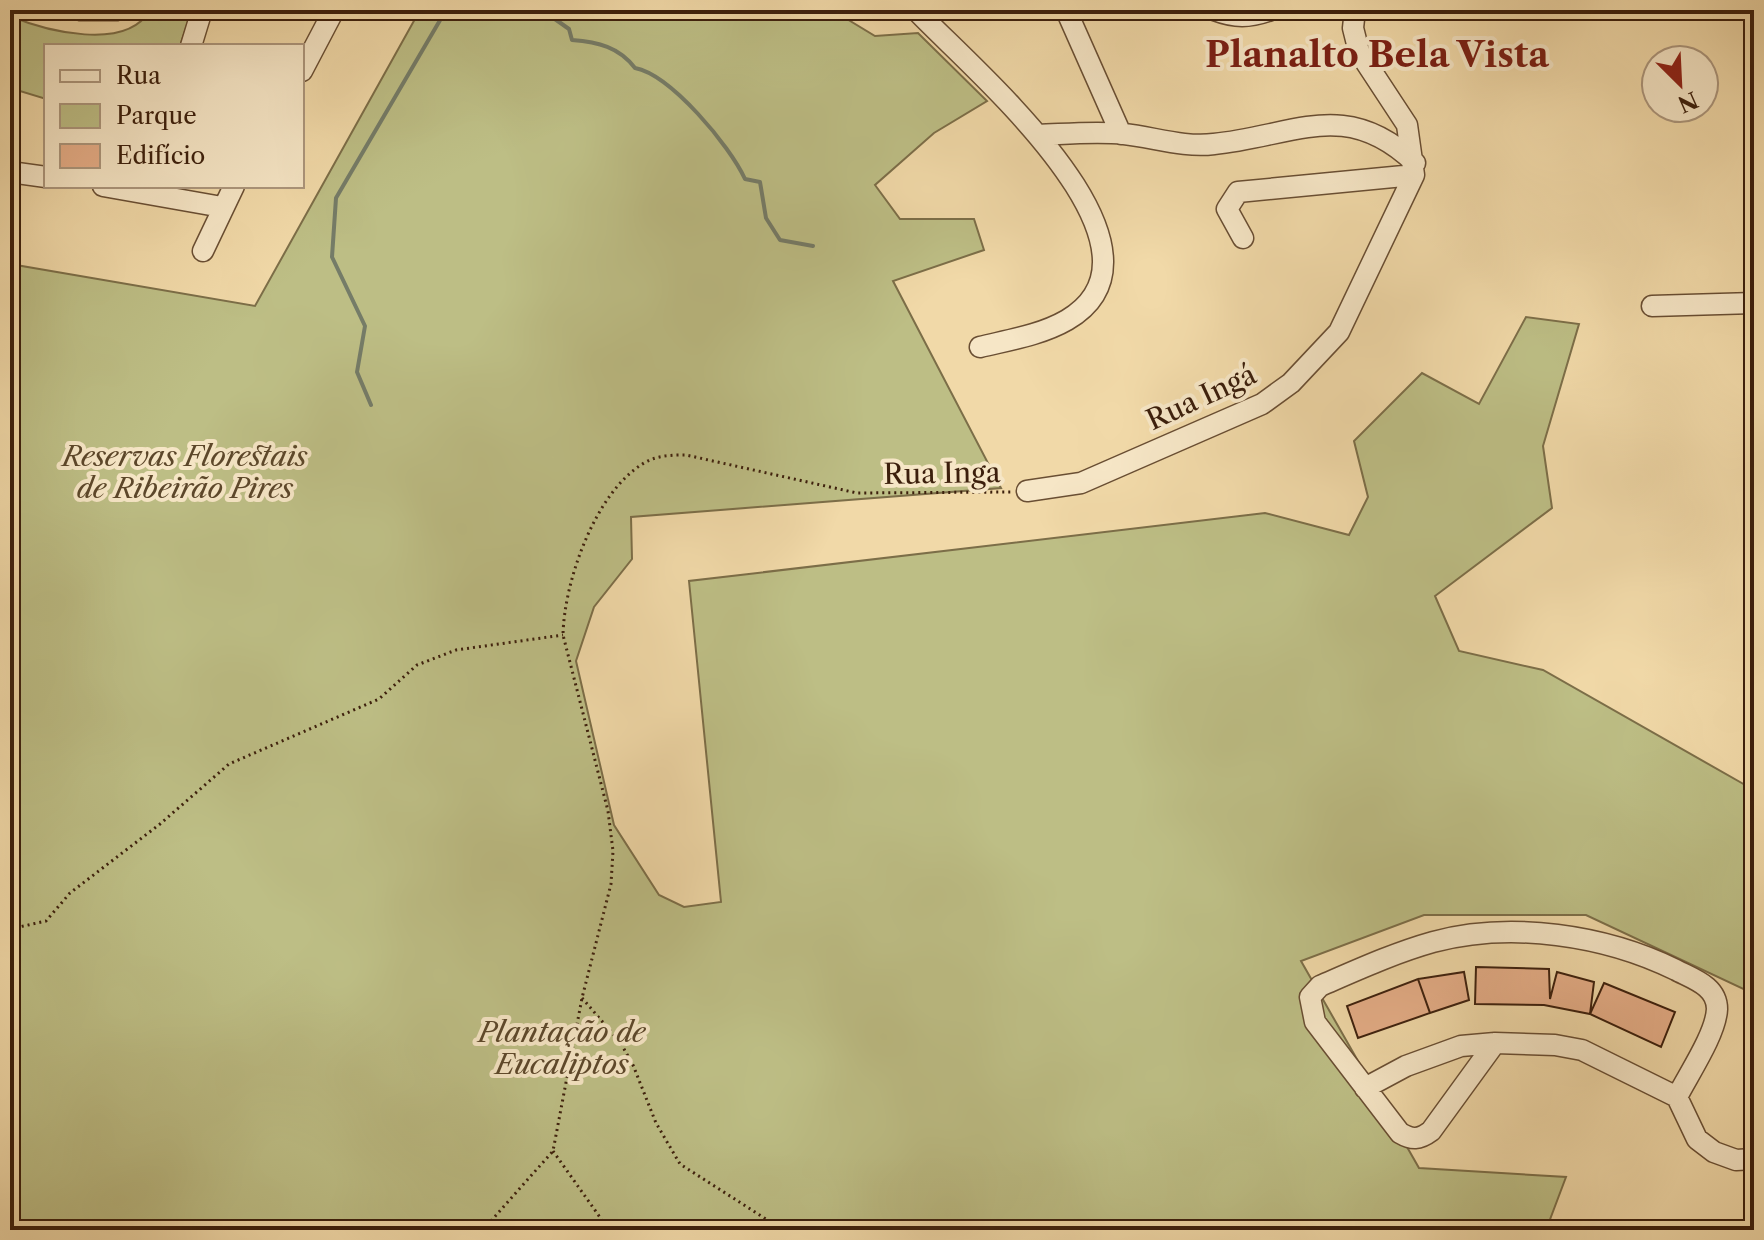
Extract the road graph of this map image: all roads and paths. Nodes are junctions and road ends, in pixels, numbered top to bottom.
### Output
1 (81, 10) edge
2 (116, 10) edge
3 (202, 10) edge
4 (334, 10) edge
5 (916, 10) edge
6 (1066, 10) edge
7 (1214, 10) edge
8 (1271, 10) edge
9 (1355, 10) edge
10 (192, 44) edge
11 (304, 67) edge
12 (1121, 134) junction
13 (1038, 135) junction
14 (1415, 169) junction
15 (10, 172) edge
16 (44, 177) edge
17 (233, 188) edge
18 (147, 189) edge
19 (222, 207) junction
20 (1243, 238) dead end
21 (203, 251) dead end
22 (1754, 303) edge
23 (1652, 306) dead end
24 (980, 347) dead end
25 (1027, 491) joint
26 (563, 635) junction
27 (10, 929) edge
28 (582, 998) junction
29 (1495, 1043) junction
30 (1365, 1088) junction
31 (1677, 1097) junction
32 (553, 1151) junction
33 (1754, 1159) edge
34 (483, 1230) edge
35 (609, 1230) edge
36 (783, 1230) edge

1 - 2 street
3 - 10 street
4 - 11 street
5 - 13 street
6 - 12 street
7 - 8 street
9 - 14 street
12 - 13 street
12 - 14 street
13 - 24 street
14 - 20 street
14 - 25 street, Rua Ingá
15 - 16 street
17 - 19 street
18 - 19 street
19 - 21 street
22 - 23 street
25 - 26 path, Rua Inga
26 - 27 path
26 - 28 path, Rua Inga
28 - 32 path, Rua Inga
28 - 36 path
29 - 30 street
29 - 30 street
29 - 31 street
30 - 31 street
31 - 33 street
32 - 34 path
32 - 35 path

